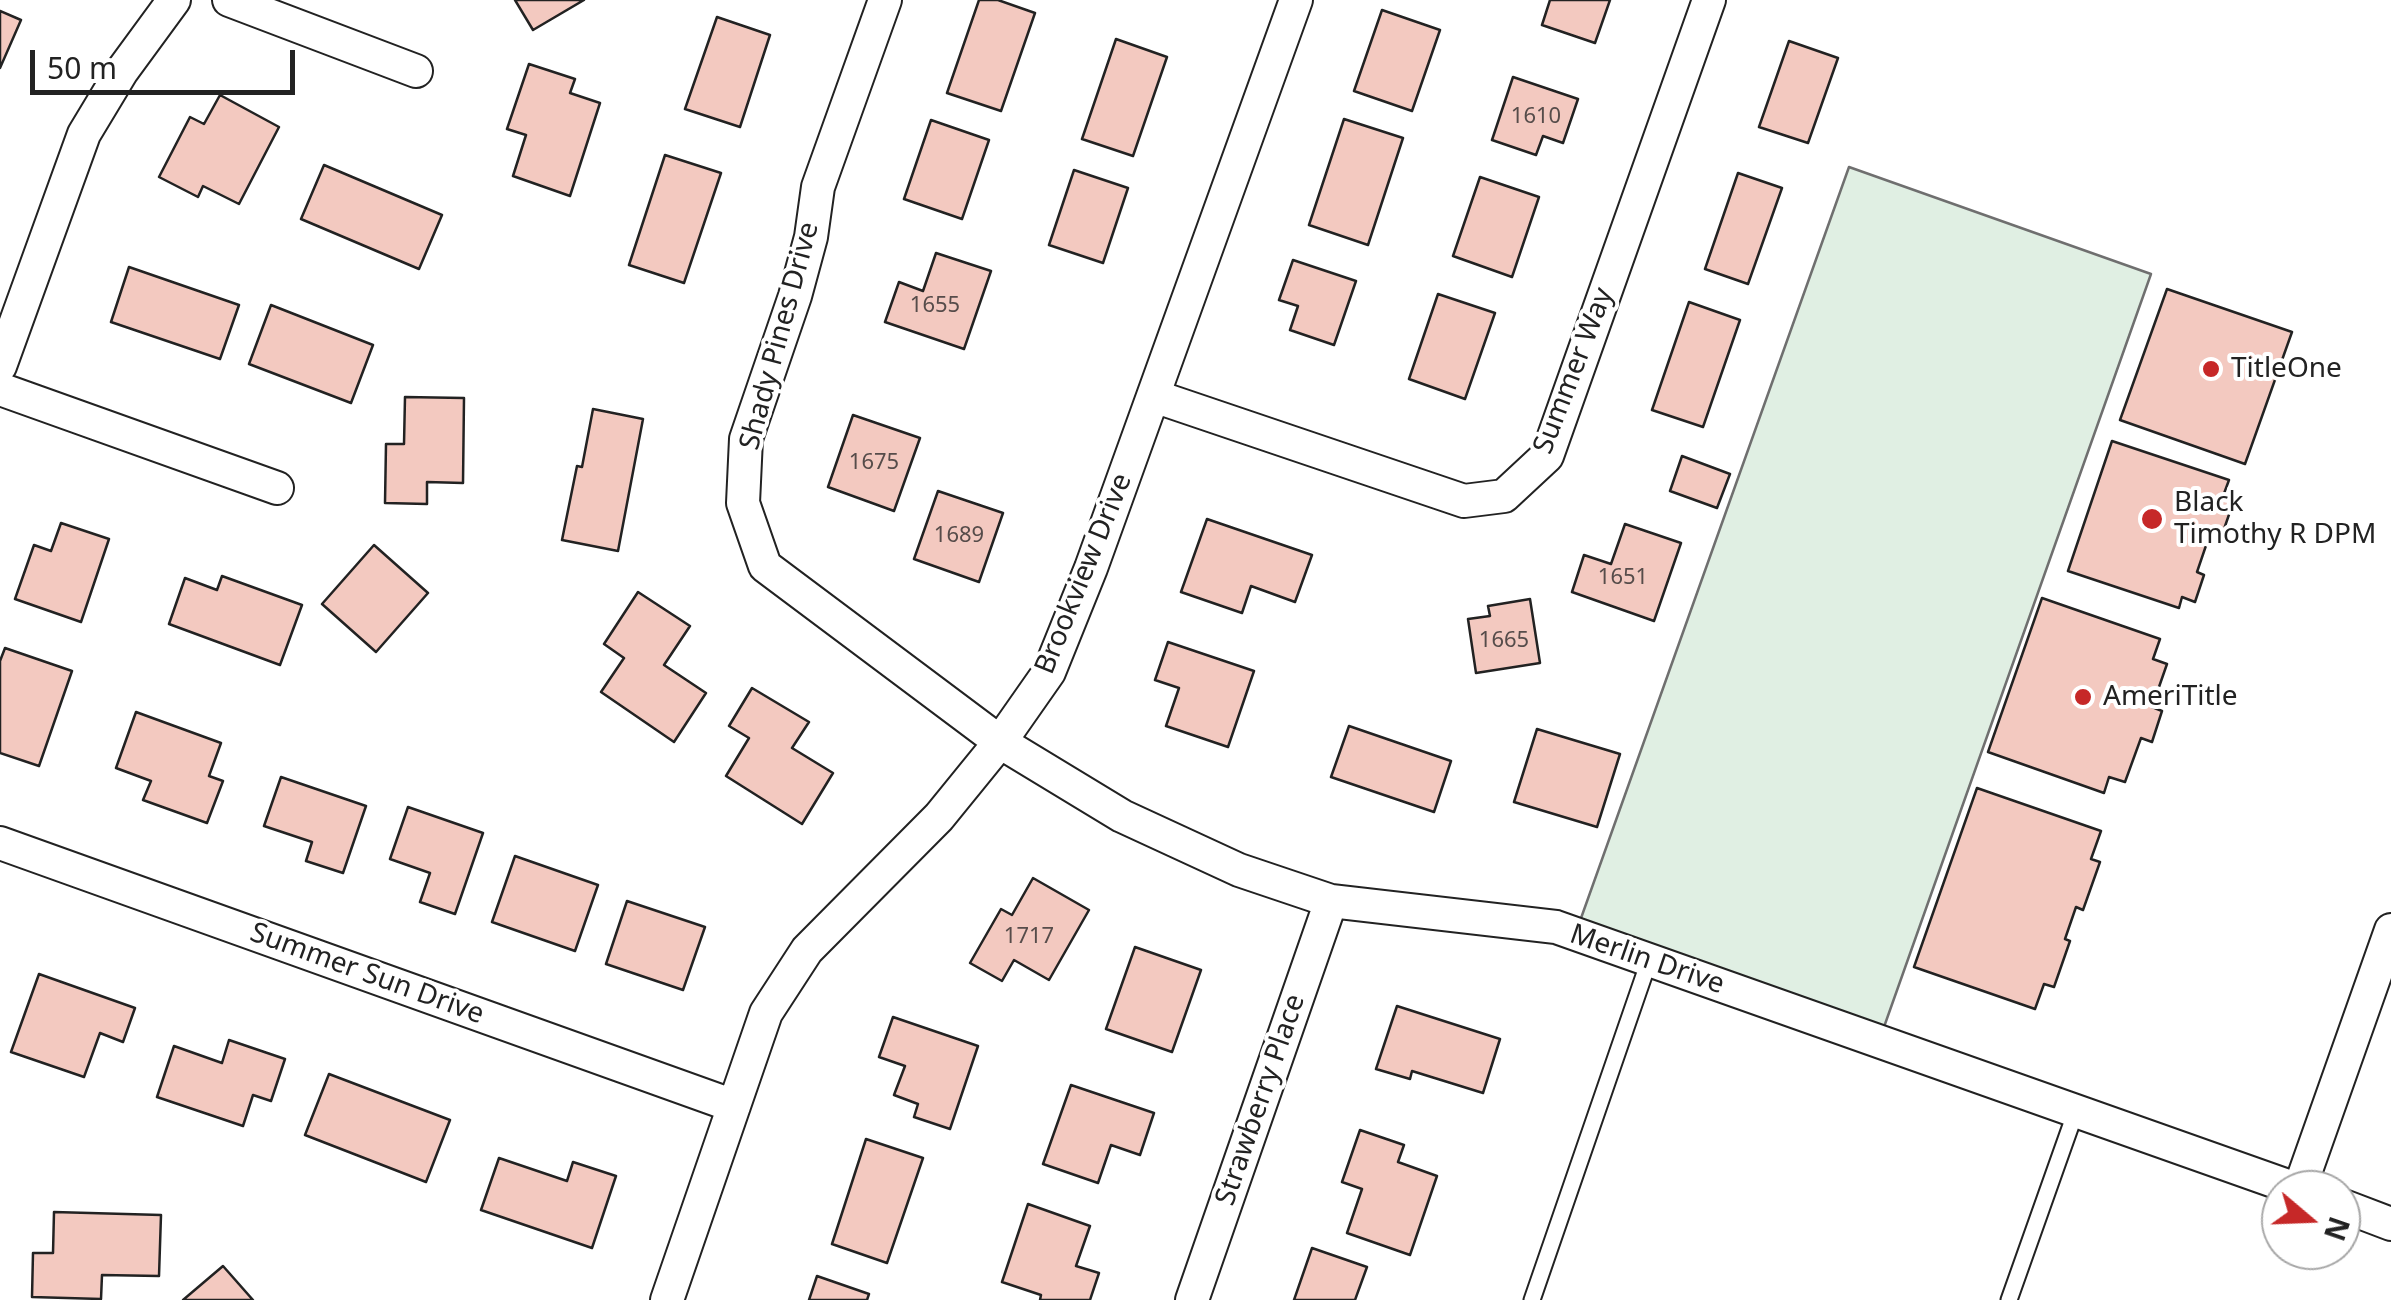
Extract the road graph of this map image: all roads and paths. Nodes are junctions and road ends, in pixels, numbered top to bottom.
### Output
1 (174, 0) edge
2 (229, 0) edge
3 (885, 0) edge
4 (1296, 0) edge
5 (1710, 0) edge
6 (416, 71) dead end
7 (0, 366) edge
8 (0, 389) edge
9 (1154, 396) junction
10 (277, 488) dead end
11 (1000, 742) junction
12 (0, 843) edge
13 (1331, 901) junction
14 (2391, 930) edge
15 (1650, 961) junction
16 (734, 1106) junction
17 (2076, 1111) junction
18 (2306, 1170) edge
19 (2261, 1177) edge
20 (2361, 1213) edge
21 (2391, 1224) edge
22 (666, 1300) edge
23 (1192, 1300) edge
24 (1532, 1300) edge
25 (2008, 1300) edge

1 - 7 street
2 - 6 street
3 - 11 street, Shady Pines Drive
4 - 9 street, Brookview Drive
5 - 9 street, Summer Way
8 - 10 street
9 - 11 street, Brookview Drive
11 - 13 street, Merlin Drive
11 - 16 street, Brookview Drive
12 - 16 street, Summer Sun Drive
13 - 15 street, Merlin Drive
13 - 23 street, Strawberry Place
14 - 18 street
15 - 17 street, Merlin Drive
15 - 24 lane
16 - 22 street, Brookview Drive
17 - 19 street, Merlin Drive
17 - 25 lane
20 - 21 street

